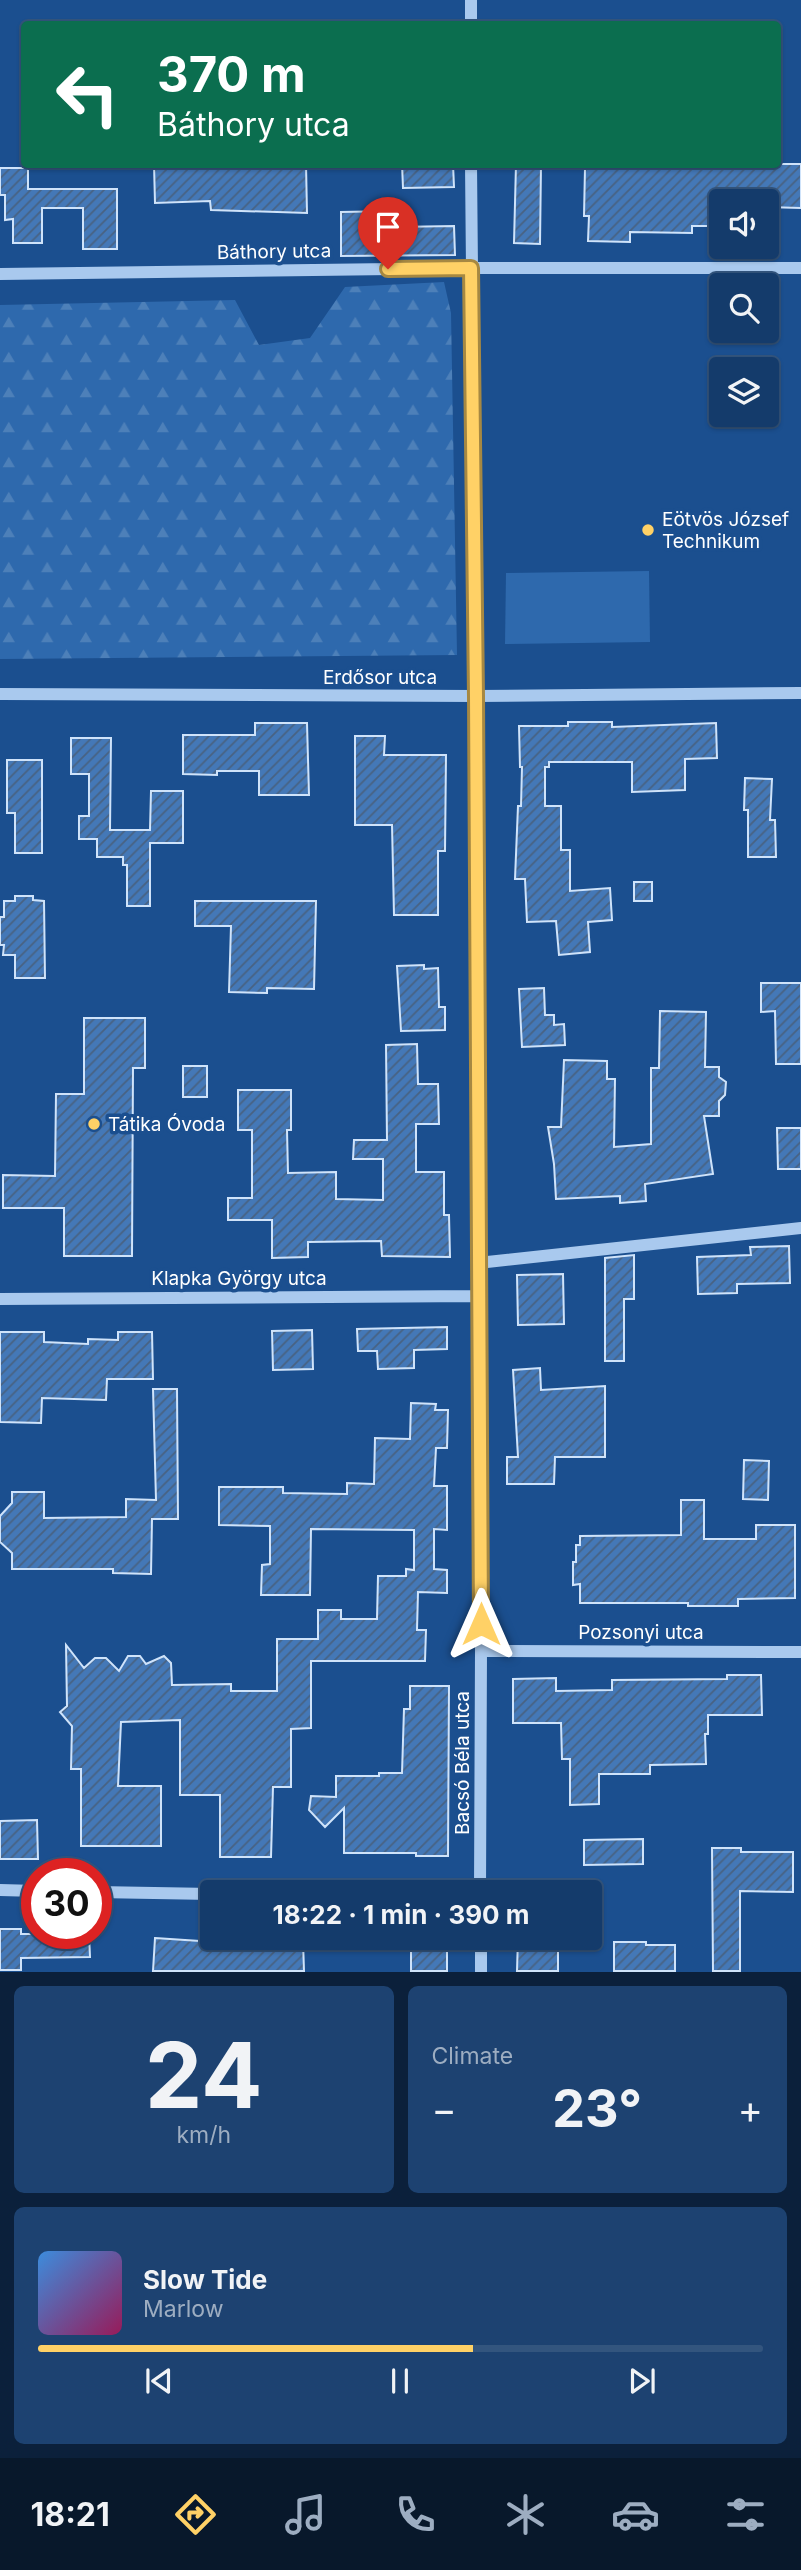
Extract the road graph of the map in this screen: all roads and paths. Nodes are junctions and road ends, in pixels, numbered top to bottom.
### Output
1 (471, 0) edge
2 (471, 21) edge
3 (471, 168) edge
4 (471, 268) junction
5 (801, 268) edge
6 (0, 274) edge
7 (801, 693) edge
8 (0, 694) edge
9 (476, 696) junction
10 (801, 1228) edge
11 (478, 1263) junction
12 (478, 1296) junction
13 (0, 1299) edge
14 (481, 1651) junction
15 (801, 1652) edge
16 (480, 1880) edge
17 (0, 1890) edge
18 (21, 1891) edge
19 (112, 1892) edge
20 (200, 1894) edge
21 (481, 1950) edge
22 (481, 1972) edge

1 - 2 street
3 - 4 street, Bacsó Béla utca
4 - 5 street, Báthory utca
4 - 6 street, Báthory utca
4 - 9 street, Bacsó Béla utca
7 - 9 street, Erdősor utca
8 - 9 street, Erdősor utca
9 - 11 street, Bacsó Béla utca
10 - 11 street
11 - 12 street, Bacsó Béla utca
12 - 13 street, Klapka György utca
12 - 14 street, Bacsó Béla utca
14 - 15 street, Pozsonyi utca
14 - 16 street, Bacsó Béla utca
17 - 18 street
19 - 20 street
21 - 22 street

